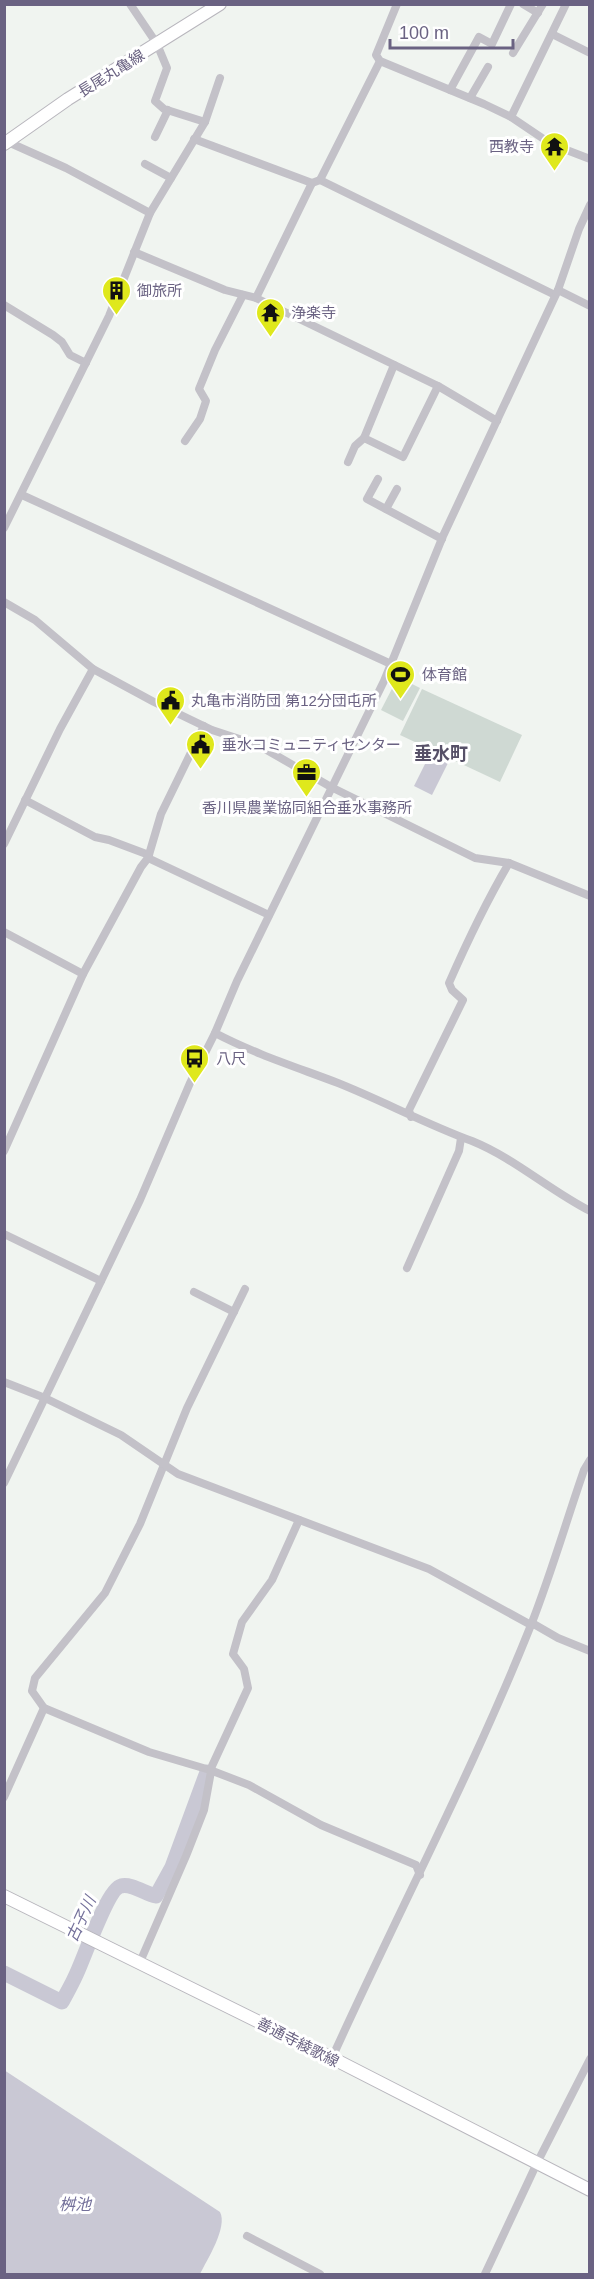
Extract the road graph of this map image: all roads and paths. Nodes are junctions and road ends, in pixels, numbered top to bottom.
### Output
1 (130, 4) edge
2 (220, 4) edge
3 (397, 4) edge
4 (511, 4) edge
5 (523, 4) edge
6 (543, 4) edge
7 (566, 4) edge
8 (538, 13) junction
9 (552, 34) junction
10 (157, 44) junction
11 (589, 52) edge
12 (513, 53) dead end
13 (380, 61) junction
14 (488, 67) dead end
15 (220, 78) dead end
16 (450, 90) junction
17 (470, 98) junction
18 (168, 110) junction
19 (511, 117) junction
20 (205, 122) junction
21 (155, 136) dead end
22 (194, 139) junction
23 (6, 143) edge
24 (590, 159) edge
25 (146, 164) dead end
26 (171, 178) junction
27 (316, 182) junction
28 (590, 205) edge
29 (150, 213) junction
30 (134, 252) junction
31 (556, 292) junction
32 (243, 296) junction
33 (256, 298) junction
34 (590, 306) edge
35 (6, 309) edge
36 (86, 363) junction
37 (394, 365) junction
38 (438, 386) junction
39 (497, 421) junction
40 (364, 438) junction
41 (185, 441) dead end
42 (348, 462) dead end
43 (378, 479) dead end
44 (397, 489) dead end
45 (22, 495) junction
46 (386, 509) junction
47 (4, 528) edge
48 (442, 539) junction
49 (4, 602) edge
50 (391, 664) junction
51 (93, 669) junction
52 (204, 726) junction
53 (331, 787) junction
54 (25, 800) junction
55 (4, 844) edge
56 (149, 856) junction
57 (509, 863) junction
58 (590, 896) edge
59 (269, 915) junction
60 (4, 932) edge
61 (83, 974) junction
62 (215, 1034) junction
63 (411, 1117) junction
64 (461, 1138) junction
65 (4, 1151) edge
66 (590, 1211) edge
67 (4, 1234) edge
68 (407, 1268) dead end
69 (101, 1281) junction
70 (245, 1289) dead end
71 (194, 1292) dead end
72 (234, 1312) junction
73 (4, 1382) edge
74 (45, 1398) junction
75 (590, 1460) edge
76 (163, 1465) junction
77 (4, 1483) edge
78 (299, 1520) junction
79 (531, 1624) junction
80 (590, 1651) edge
81 (44, 1708) junction
82 (210, 1770) junction
83 (4, 1797) edge
84 (420, 1875) junction
85 (4, 1896) edge
86 (140, 1962) junction
87 (590, 2059) edge
88 (329, 2060) junction
89 (537, 2163) junction
90 (590, 2190) edge
91 (247, 2236) dead end
92 (320, 2274) edge
93 (485, 2274) edge

1 - 10 street
2 - 10 main road, 長尾丸亀線
3 - 13 street
4 - 16 street
5 - 8 street
6 - 8 street
7 - 9 street
8 - 12 street
9 - 11 street
9 - 19 street
10 - 18 street
10 - 23 main road, 長尾丸亀線
13 - 16 street
13 - 27 street
14 - 17 street
15 - 20 street
16 - 17 street
17 - 19 street
18 - 20 street
18 - 21 street
19 - 24 street
20 - 22 street
22 - 26 street
22 - 27 street
23 - 29 street
25 - 26 street
26 - 29 street
27 - 31 street
27 - 33 street
28 - 31 street
29 - 30 street
30 - 32 street
30 - 36 street
31 - 34 street
31 - 39 street
32 - 33 street
32 - 41 street
33 - 37 street
35 - 36 street
36 - 45 street
37 - 38 street
37 - 40 street
38 - 39 street
38 - 40 street
39 - 48 street
40 - 42 street
43 - 46 street
44 - 46 street
45 - 47 street
45 - 50 street
46 - 48 street
48 - 50 street
49 - 51 street
50 - 53 street
51 - 52 street
51 - 54 street
52 - 53 street
52 - 56 street
53 - 57 street
53 - 59 street
54 - 55 street
54 - 56 street
56 - 59 street
56 - 61 street
57 - 58 street
57 - 63 street
59 - 62 street
60 - 61 street
61 - 65 street
62 - 63 street
62 - 69 street
63 - 64 street
64 - 66 street
64 - 68 street
67 - 69 street
69 - 74 street
70 - 72 street
71 - 72 street
72 - 76 street
73 - 74 street
74 - 76 street
74 - 77 street
75 - 79 street
76 - 78 street
76 - 81 street
78 - 79 street
78 - 82 street
79 - 80 street
79 - 84 street
81 - 82 street
81 - 83 street
82 - 84 street
82 - 86 street
84 - 88 street
85 - 86 main road, 善通寺綾歌線
86 - 88 main road, 善通寺綾歌線
87 - 89 street
88 - 89 main road, 善通寺綾歌線
89 - 90 main road, 善通寺綾歌線
89 - 93 street
91 - 92 street

